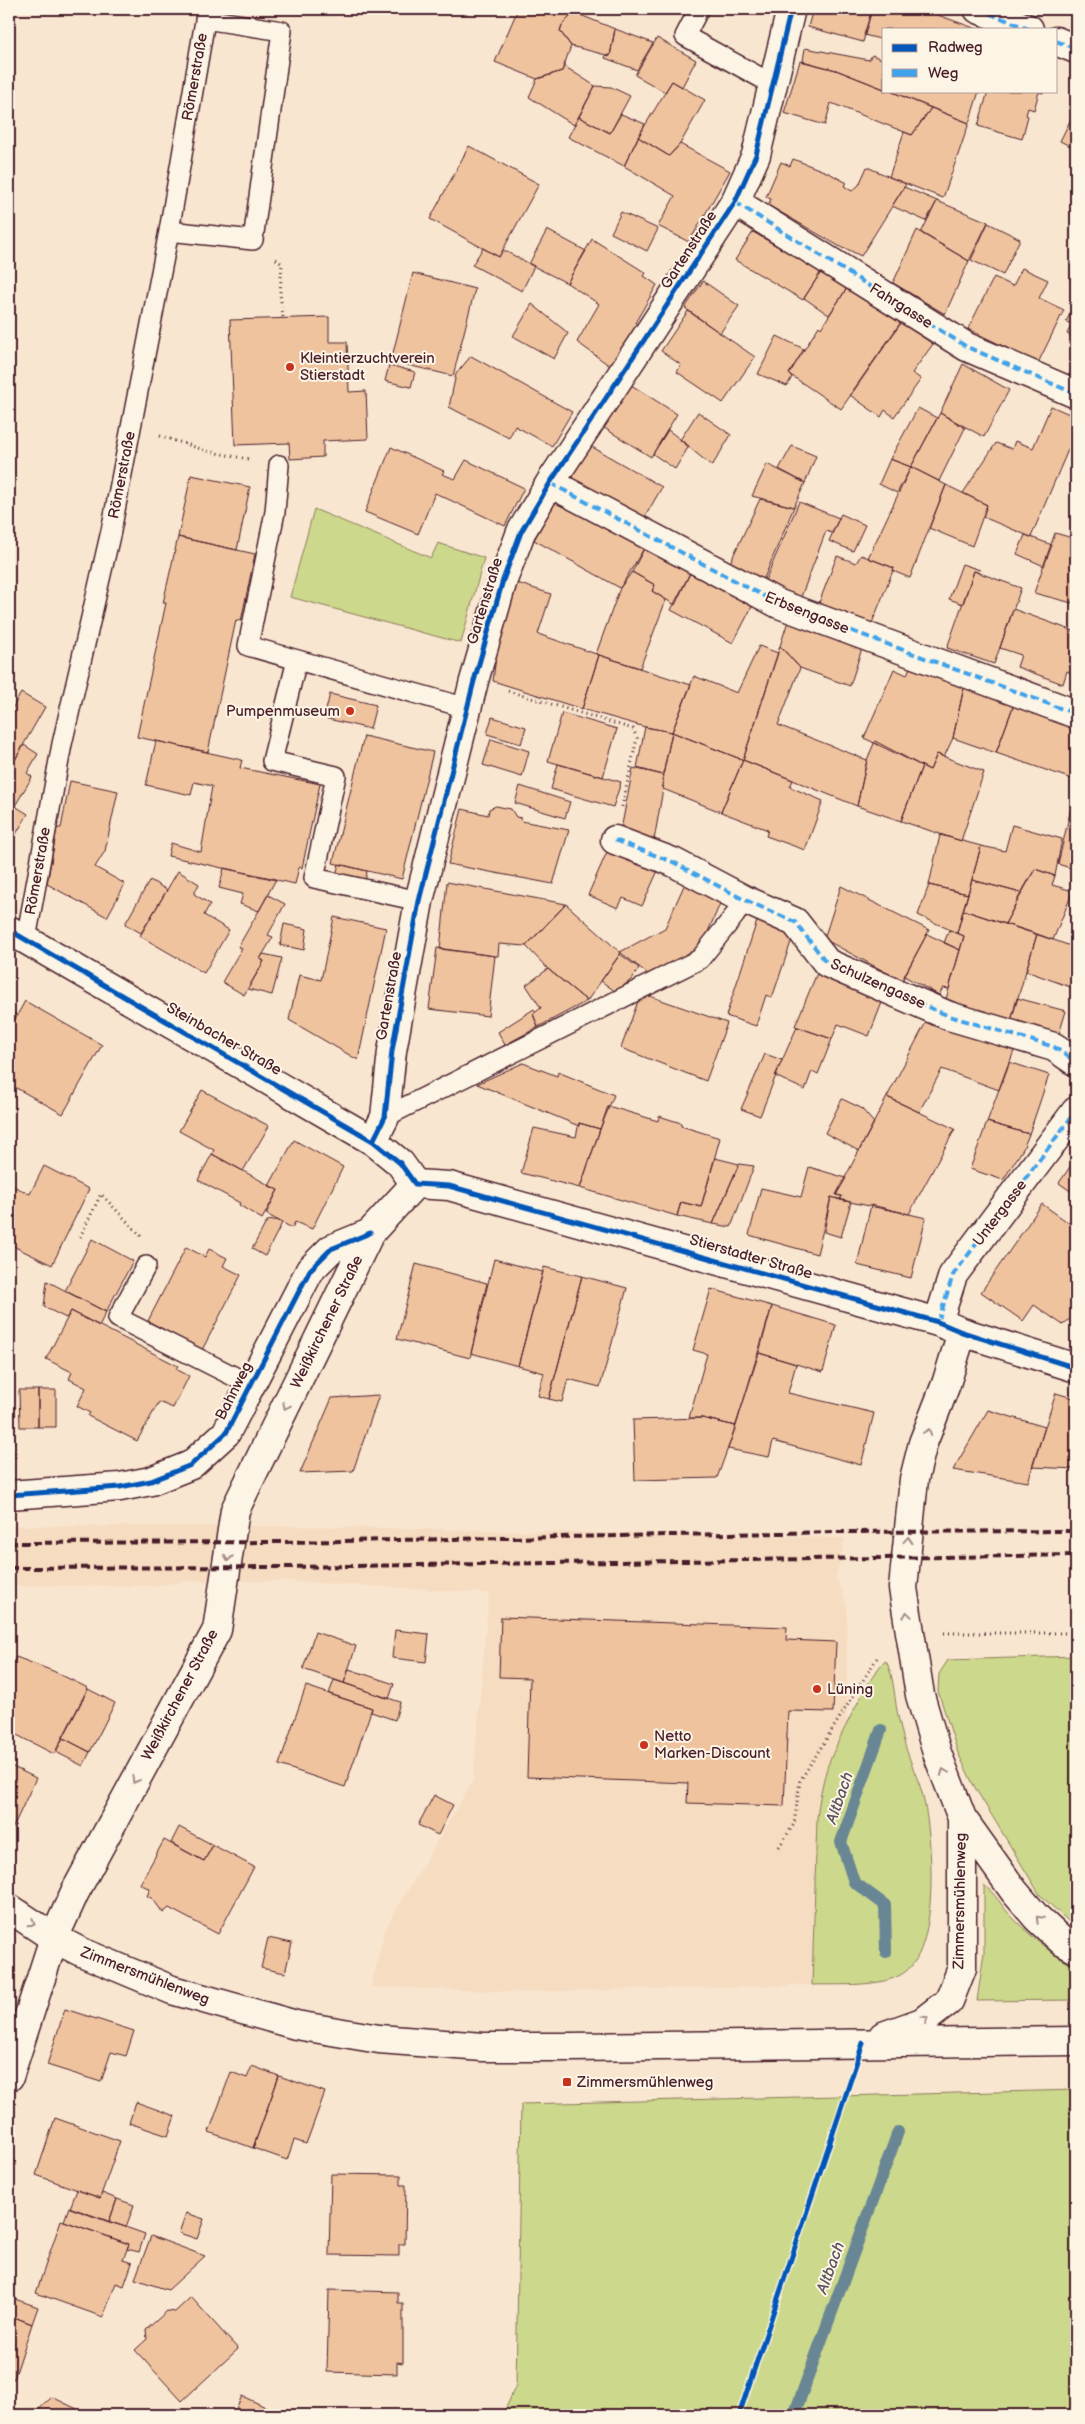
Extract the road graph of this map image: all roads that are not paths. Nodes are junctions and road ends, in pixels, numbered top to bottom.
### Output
1 (699, 9) edge
2 (791, 9) edge
3 (978, 9) edge
4 (206, 14) edge
5 (1026, 28) edge
6 (1058, 41) edge
7 (1076, 49) edge
8 (774, 85) junction
9 (735, 202) junction
10 (168, 230) junction
11 (1076, 394) edge
12 (279, 466) road end
13 (550, 483) junction
14 (297, 660) junction
15 (468, 708) junction
16 (1076, 714) edge
17 (615, 840) road end
18 (743, 899) junction
19 (419, 900) junction
20 (17, 935) edge
21 (1076, 1062) edge
22 (1076, 1111) edge
23 (385, 1117) junction
24 (374, 1141) junction
25 (415, 1184) junction
26 (370, 1233) junction
27 (146, 1266) road end
28 (950, 1327) junction
29 (1076, 1368) edge
30 (251, 1385) junction
31 (12, 1495) edge
32 (962, 1818) junction
33 (9, 1908) edge
34 (54, 1938) junction
35 (1076, 1949) edge
36 (1076, 2041) edge
37 (863, 2043) junction
38 (9, 2077) edge

1 - 8 lane
2 - 8 street, Gartenstraße
3 - 5 street
4 - 10 lane, Römerstraße
4 - 10 lane
6 - 7 street
8 - 9 street, Gartenstraße
9 - 11 street, Fahrgasse
9 - 13 street, Gartenstraße
10 - 20 lane, Römerstraße
12 - 14 lane
13 - 15 street, Gartenstraße
13 - 16 street, Erbsengasse
14 - 15 lane
14 - 19 lane
15 - 19 street, Gartenstraße
17 - 18 street, Schulzengasse
18 - 21 street, Schulzengasse
18 - 23 lane
19 - 23 street, Gartenstraße
20 - 24 street, Steinbacher Straße
22 - 28 street, Untergasse
23 - 24 street, Gartenstraße
24 - 25 street, Steinbacher Straße
25 - 26 street, Weißkirchener Straße
25 - 28 street, Stierstadter Straße
26 - 30 street, Bahnweg
26 -> 34 street, Weißkirchener Straße
27 - 30 lane
28 - 29 street, Stierstadter Straße
32 -> 28 street
30 - 31 street, Bahnweg
35 -> 32 street, Zimmersmühlenweg
37 -> 32 street, Zimmersmühlenweg
33 -> 34 street, Zimmersmühlenweg
34 - 37 street, Zimmersmühlenweg
34 - 38 street, Weißkirchener Straße
36 - 37 street, Zimmersmühlenweg

